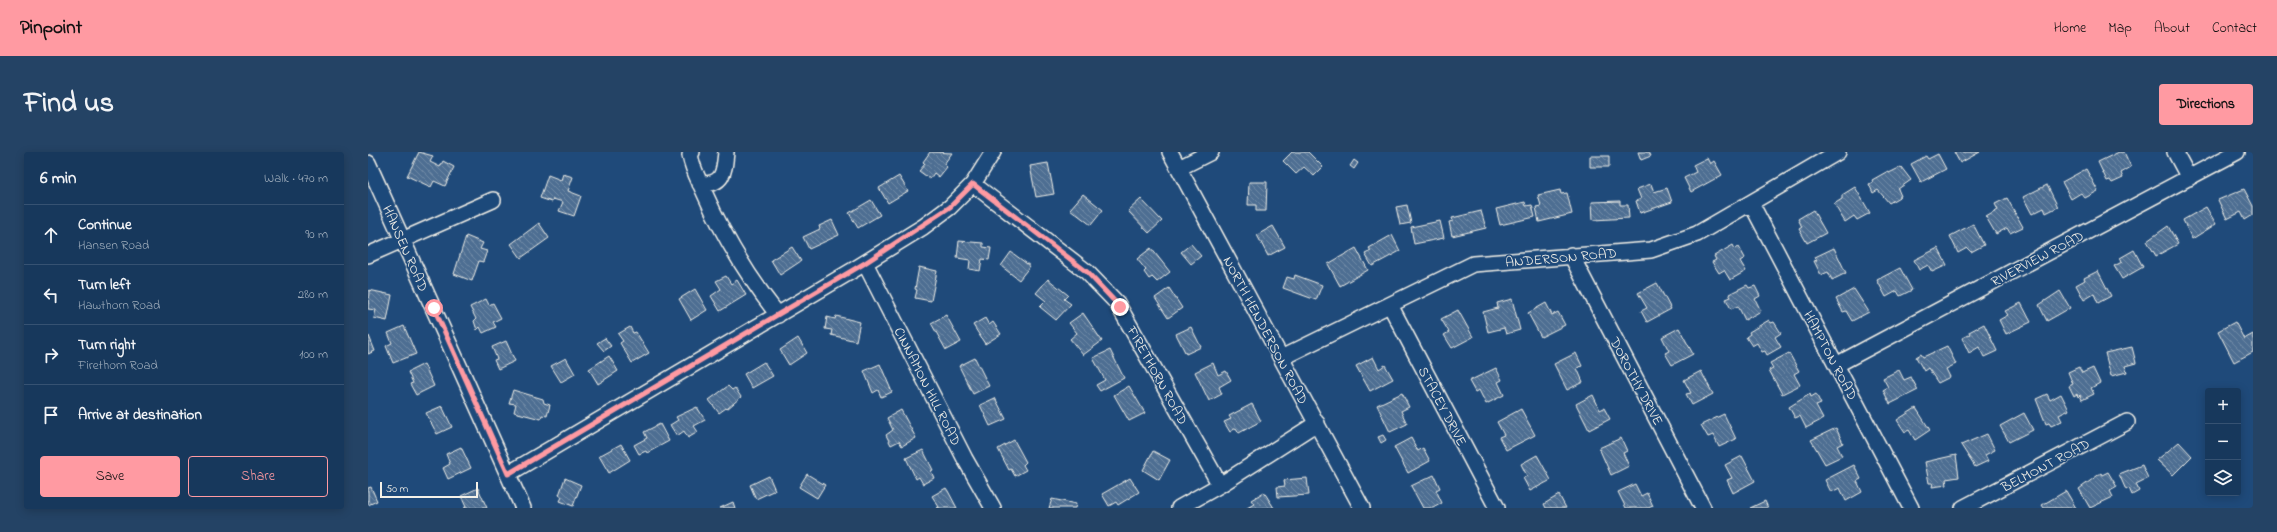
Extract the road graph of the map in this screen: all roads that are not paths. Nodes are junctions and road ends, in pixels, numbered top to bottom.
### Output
1 (692, 152) edge
2 (726, 152) edge
3 (992, 152) edge
4 (1170, 152) edge
5 (1212, 152) edge
6 (1838, 152) edge
7 (2175, 152) edge
8 (2237, 152) edge
9 (368, 163) edge
10 (1179, 168) junction
11 (2189, 178) junction
12 (700, 184) junction
13 (973, 184) junction
14 (493, 200) dead end
15 (1751, 202) junction
16 (402, 239) junction
17 (368, 255) edge
18 (1571, 255) junction
19 (865, 263) junction
20 (1390, 305) junction
21 (778, 315) junction
22 (1281, 358) junction
23 (1836, 364) junction
24 (2127, 422) dead end
25 (1317, 423) junction
26 (508, 474) junction
27 (1220, 485) junction
28 (523, 508) edge
29 (993, 508) edge
30 (1179, 508) edge
31 (1362, 508) edge
32 (1497, 508) edge
33 (1703, 508) edge
34 (1911, 508) edge
35 (1964, 508) edge

1 - 12 street
2 - 12 street
3 - 13 street
4 - 10 street, NORTH HENDERSON ROAD
5 - 10 street
6 - 15 street, ANDERSON ROAD
7 - 11 street
8 - 11 street, RIVERVIEW ROAD
9 - 16 street, HANSEN ROAD
10 - 22 street, NORTH HENDERSON ROAD
11 - 23 street, RIVERVIEW ROAD
12 - 21 street
13 - 19 street
13 - 27 street, FIRETHORN ROAD
14 - 16 street
15 - 18 street, ANDERSON ROAD
15 - 23 street, HAMPTON ROAD
16 - 17 street
16 - 26 street, HANSEN ROAD
18 - 20 street, ANDERSON ROAD
18 - 33 street, DOROTHY DRIVE
19 - 21 street
19 - 29 street, CINNAMON HILL ROAD
20 - 22 street, ANDERSON ROAD
20 - 32 street, STACEY DRIVE
21 - 26 street
22 - 25 street, NORTH HENDERSON ROAD
23 - 34 street, HAMPTON ROAD
24 - 35 street, BELMONT ROAD
25 - 27 street
25 - 31 street, NORTH HENDERSON ROAD
26 - 28 street, HANSEN ROAD
27 - 30 street

